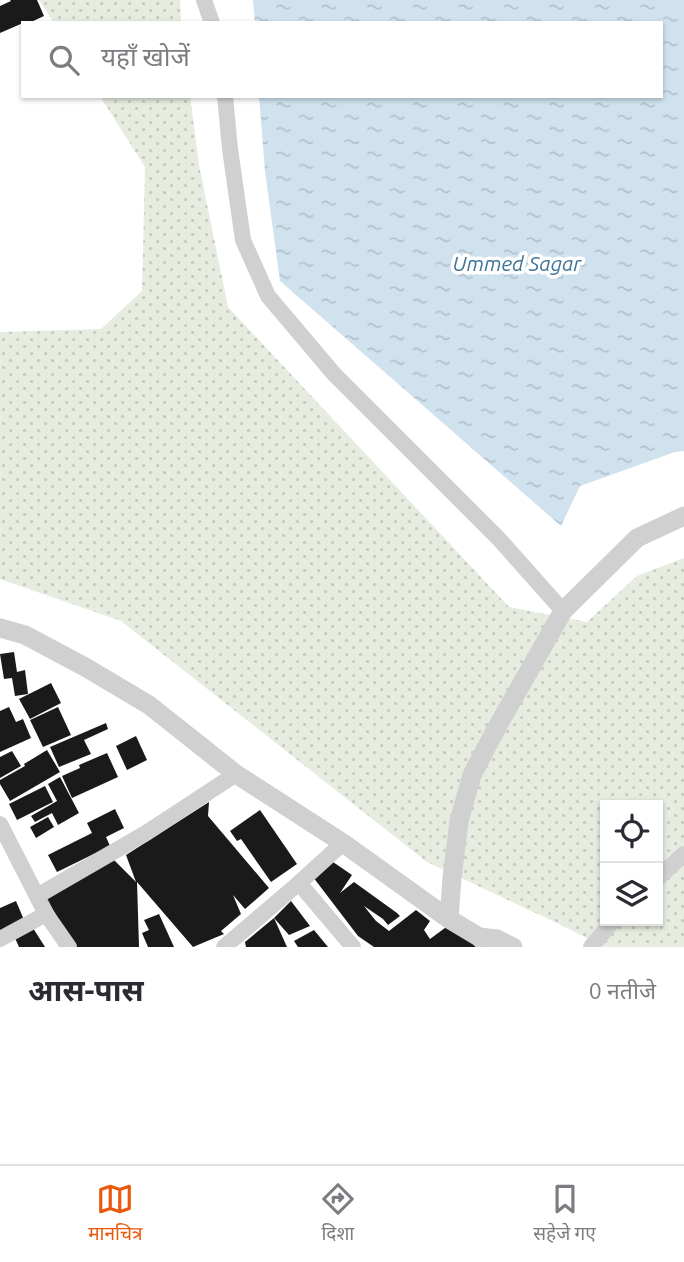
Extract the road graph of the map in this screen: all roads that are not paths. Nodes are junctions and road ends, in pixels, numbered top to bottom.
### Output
1 (204, 0) edge
2 (211, 21) edge
3 (225, 98) edge
4 (684, 516) edge
5 (563, 611) junction
6 (0, 628) edge
7 (236, 774) junction
8 (0, 824) edge
9 (343, 843) junction
10 (684, 854) edge
11 (663, 873) edge
12 (299, 883) junction
13 (37, 896) junction
14 (46, 914) junction
15 (449, 919) junction
16 (609, 926) edge
17 (0, 940) edge
18 (484, 942) edge
19 (69, 947) edge
20 (224, 947) edge
21 (353, 947) edge
22 (513, 947) edge
23 (591, 947) edge

1 - 2 street
3 - 5 street
4 - 5 street
5 - 15 street
6 - 7 street
7 - 9 street
7 - 13 street
8 - 13 street
9 - 12 street
9 - 15 street
10 - 11 street
12 - 20 street
12 - 21 street
13 - 14 street
14 - 17 street
14 - 19 street
15 - 18 street
16 - 23 street
18 - 22 street

